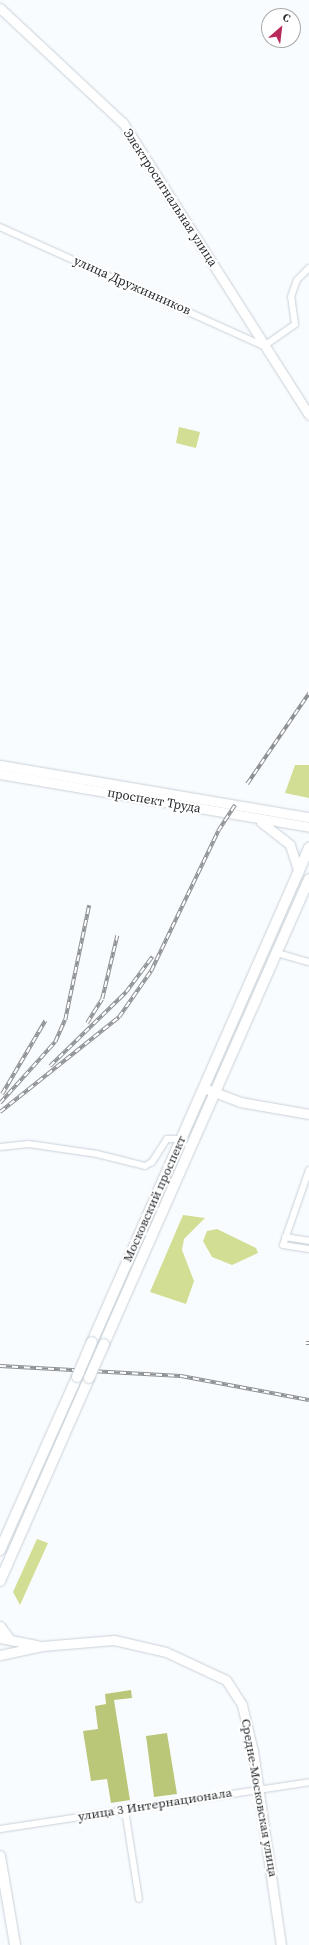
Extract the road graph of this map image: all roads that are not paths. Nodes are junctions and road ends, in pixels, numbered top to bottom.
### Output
1 (0, 8) edge
2 (0, 227) edge
3 (309, 268) edge
4 (264, 346) junction
5 (309, 415) edge
6 (0, 765) edge
7 (0, 774) edge
8 (309, 817) edge
9 (253, 818) junction
10 (309, 827) edge
11 (309, 848) edge
12 (299, 872) junction
13 (309, 880) edge
14 (277, 953) junction
15 (309, 962) edge
16 (204, 1088) junction
17 (216, 1093) junction
18 (309, 1114) edge
19 (182, 1139) junction
20 (0, 1147) edge
21 (309, 1170) edge
22 (285, 1237) junction
23 (309, 1242) edge
24 (309, 1249) edge
25 (0, 1550) edge
26 (0, 1581) edge
27 (0, 1626) edge
28 (0, 1638) edge
29 (10, 1640) junction
30 (42, 1646) junction
31 (2, 1655) edge
32 (309, 1782) edge
33 (259, 1787) junction
34 (125, 1810) junction
35 (0, 1829) edge
36 (0, 1856) edge
37 (139, 1900) dead end
38 (15, 1945) edge
39 (282, 1945) edge

1 - 4 street, Электросигнальная улица
2 - 4 street, улица Дружинников
3 - 4 street
4 - 5 street, Электросигнальная улица
6 - 8 street, проспект Труда
7 - 9 street, проспект Труда
9 - 10 street, проспект Труда
9 - 12 street
11 - 12 main road, Московский проспект
12 - 16 main road, Московский проспект
13 - 14 main road, Московский проспект
14 - 15 street
14 - 17 main road, Московский проспект
16 - 17 street
16 - 19 main road, Московский проспект
17 - 18 street
17 - 26 main road, Московский проспект, bridge
19 - 20 street
19 - 25 main road, Московский проспект, bridge
21 - 22 street
22 - 23 street
22 - 24 street
27 - 29 street
28 - 29 street, Средне-Московская улица
29 - 30 street, Средне-Московская улица
29 - 31 street
30 - 31 street, Средне-Московская улица
30 - 33 street, Средне-Московская улица
32 - 33 street, улица 3 Интернационала
33 - 34 street, улица 3 Интернационала
33 - 39 street, Средне-Московская улица
34 - 35 street, улица 3 Интернационала
34 - 37 street
36 - 38 main road

